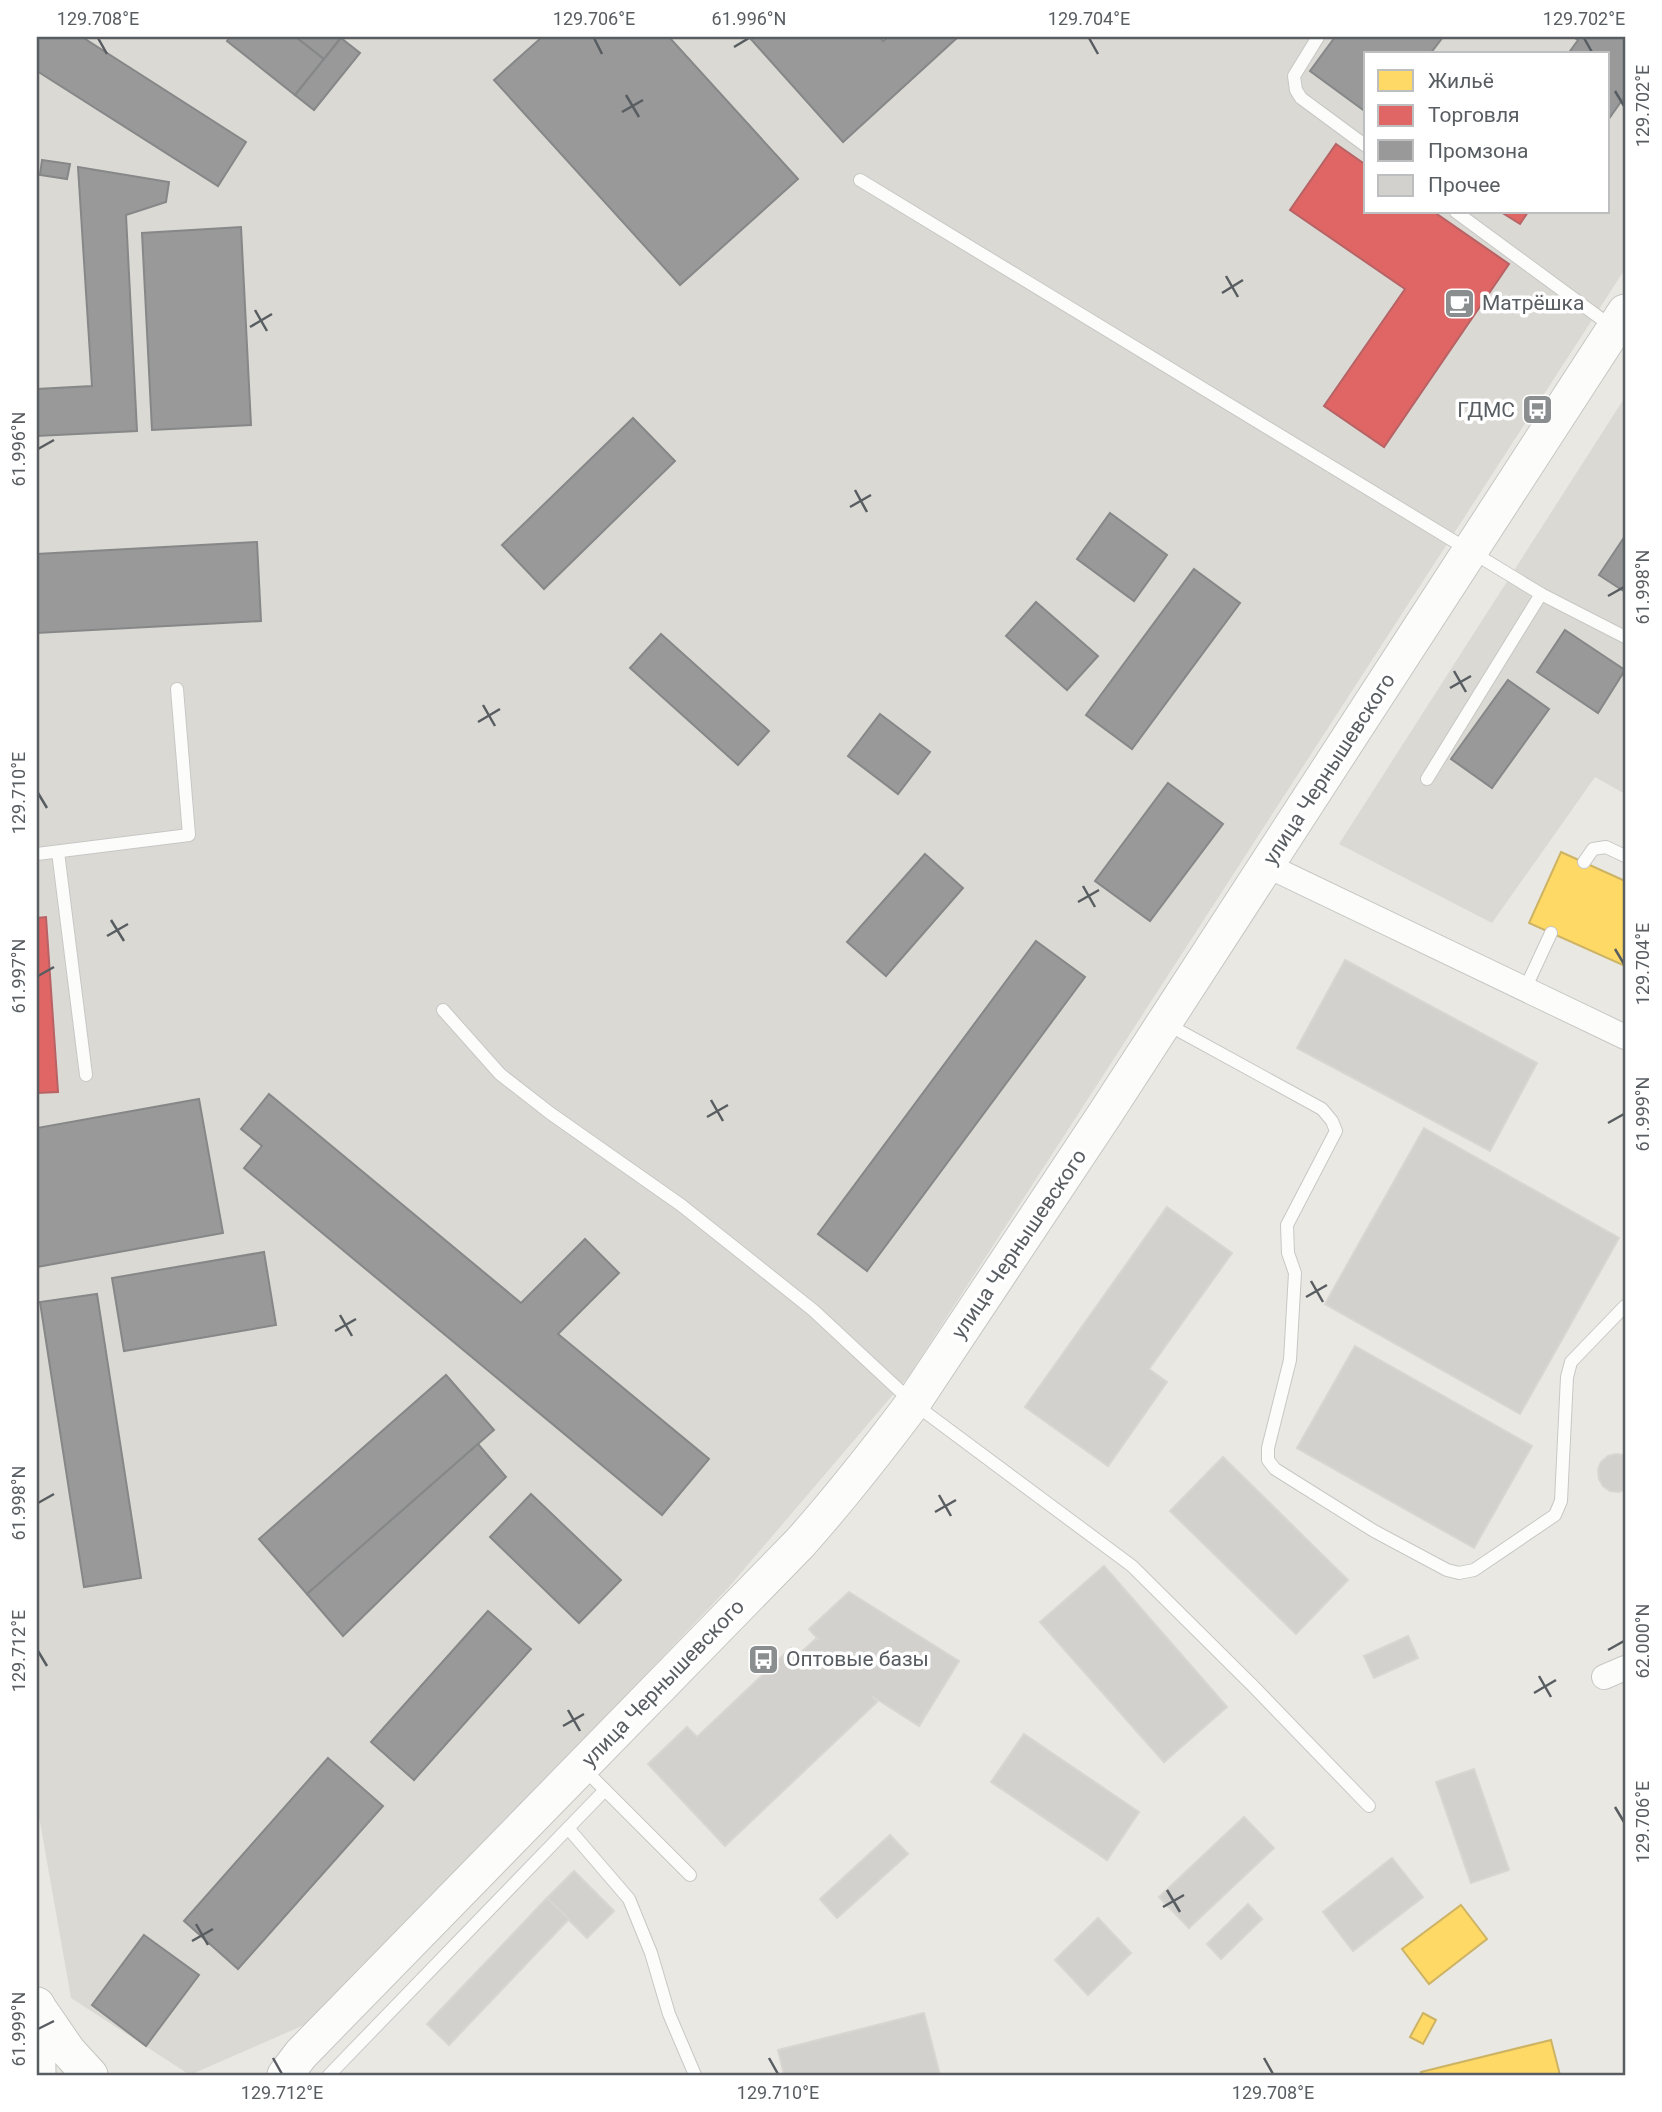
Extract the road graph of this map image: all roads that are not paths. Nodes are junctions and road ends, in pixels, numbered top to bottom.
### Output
1 (1318, 37) edge
2 (1364, 145) edge
3 (860, 180) dead end
4 (1459, 214) edge
5 (1620, 320) edge
6 (1471, 550) junction
7 (1541, 594) junction
8 (1625, 637) edge
9 (177, 689) dead end
10 (1427, 779) dead end
11 (58, 852) junction
12 (37, 854) edge
13 (1625, 856) edge
14 (1584, 862) dead end
15 (1266, 865) junction
16 (1551, 933) dead end
17 (1525, 989) junction
18 (443, 1010) dead end
19 (1165, 1022) junction
20 (1625, 1037) edge
21 (86, 1075) dead end
22 (1625, 1306) edge
23 (913, 1403) junction
24 (593, 1778) junction
25 (1369, 1806) dead end
26 (568, 1828) junction
27 (690, 1875) dead end
28 (37, 2006) edge
29 (293, 2065) edge
30 (38, 2075) edge
31 (90, 2075) edge
32 (261, 2075) edge
33 (329, 2075) edge
34 (695, 2075) edge

1 - 2 lane
3 - 6 lane
4 - 5 lane
5 - 6 main road, улица Чернышевского
6 - 7 lane
6 - 15 main road, улица Чернышевского
7 - 8 lane
7 - 10 lane
9 - 11 lane
11 - 12 lane
11 - 21 lane
13 - 14 lane
15 - 17 street
15 - 19 main road, улица Чернышевского
16 - 17 lane
17 - 20 street
18 - 23 lane
19 - 22 lane
19 - 23 main road, улица Чернышевского
23 - 24 main road, улица Чернышевского
23 - 25 lane
24 - 26 lane
24 - 27 lane
24 - 29 main road, улица Чернышевского
26 - 33 lane
26 - 34 lane
28 - 30 main road
28 - 31 main road
29 - 32 main road, улица Чернышевского

